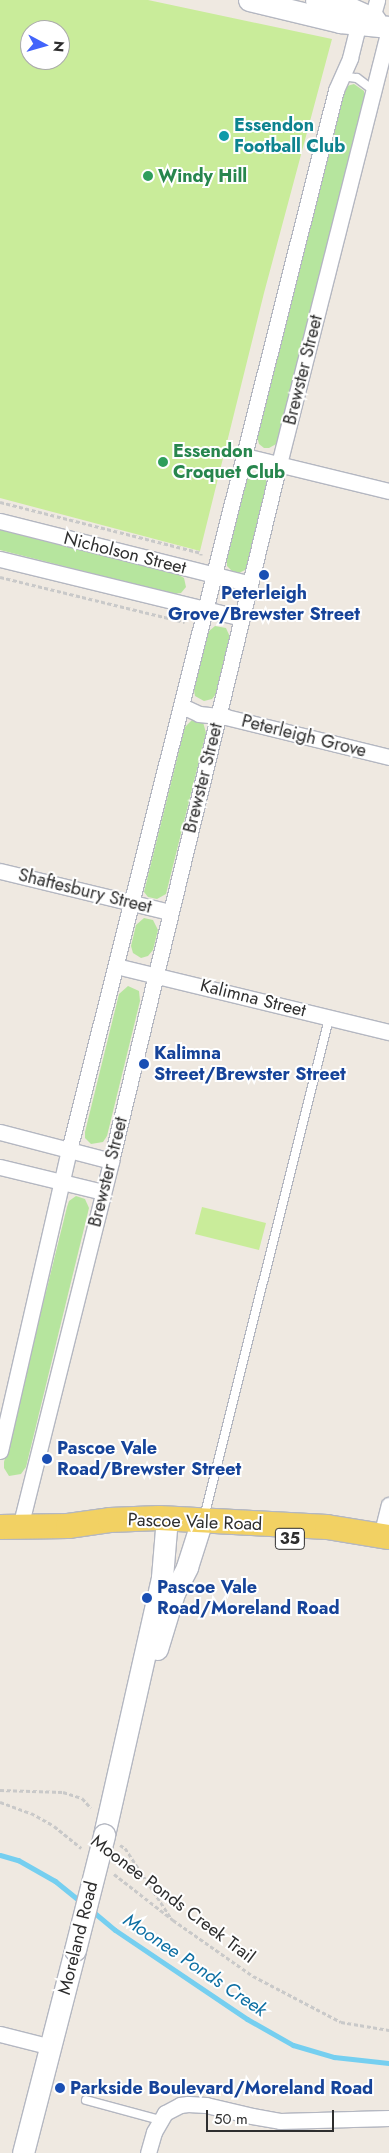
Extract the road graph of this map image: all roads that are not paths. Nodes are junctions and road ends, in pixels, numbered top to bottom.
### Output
1 (248, 0) edge
2 (314, 5) edge
3 (376, 21) edge
4 (342, 76) junction
5 (374, 91) junction
6 (244, 456) junction
7 (280, 464) junction
8 (389, 491) edge
9 (0, 522) edge
10 (0, 559) edge
11 (215, 575) junction
12 (250, 584) junction
13 (206, 610) junction
14 (242, 618) junction
15 (182, 706) junction
16 (219, 715) junction
17 (389, 758) edge
18 (0, 871) edge
19 (132, 903) junction
20 (170, 912) junction
21 (116, 966) junction
22 (156, 974) junction
23 (329, 1018) junction
24 (389, 1032) edge
25 (0, 1132) edge
26 (69, 1150) junction
27 (112, 1161) junction
28 (0, 1167) edge
29 (62, 1182) junction
30 (103, 1192) junction
31 (0, 1451) edge
32 (389, 1505) edge
33 (201, 1525) junction
34 (167, 1526) junction
35 (10, 1527) edge
36 (385, 1537) edge
37 (131, 1722) junction
38 (0, 2034) edge
39 (50, 2047) junction
40 (86, 2100) dead end
41 (389, 2118) edge
42 (160, 2120) junction
43 (22, 2153) edge
44 (148, 2153) edge

1 - 2 main road
2 - 3 main road
3 - 4 street, Brewster Street
3 - 5 street, Brewster Street
4 - 5 lane
4 - 6 street, Brewster Street
5 - 7 street, Brewster Street
6 - 7 street
6 - 11 street, Brewster Street
7 - 8 street
7 - 12 street, Brewster Street
9 - 11 street, Nicholson Street
10 - 13 street, Nicholson Street
11 - 12 street, Nicholson Street
11 - 13 street, Brewster Street
12 - 14 street, Brewster Street
13 - 14 street, Nicholson Street
13 - 15 street, Brewster Street
14 - 16 street, Brewster Street
15 - 16 street, Peterleigh Grove
15 - 19 street, Brewster Street
16 - 17 street, Peterleigh Grove
16 - 20 street, Brewster Street
18 - 19 street, Shaftesbury Street
19 - 20 street, Shaftesbury Street
19 - 21 street, Brewster Street
20 - 22 street, Brewster Street
21 - 22 street, Kalimna Street
21 - 26 street, Brewster Street
22 - 23 street, Kalimna Street
22 - 27 street, Brewster Street
23 - 24 street, Kalimna Street
23 - 33 lane
25 - 26 street
26 - 27 street
26 - 29 street, Brewster Street
27 - 30 street, Brewster Street
28 - 29 street
29 - 30 street
29 - 31 street, Brewster Street
30 - 35 street, Brewster Street
32 - 36 street
33 - 34 main road, Pascoe Vale Road / 35
33 - 36 main road, Pascoe Vale Road / 35
33 - 37 main road, Moreland Road
34 - 35 main road, Pascoe Vale Road / 35
34 - 37 main road, Moreland Road
37 - 39 main road, Moreland Road, bridge
38 - 39 street
39 - 43 main road, Moreland Road
40 - 42 lane
41 - 42 street
42 - 44 street

